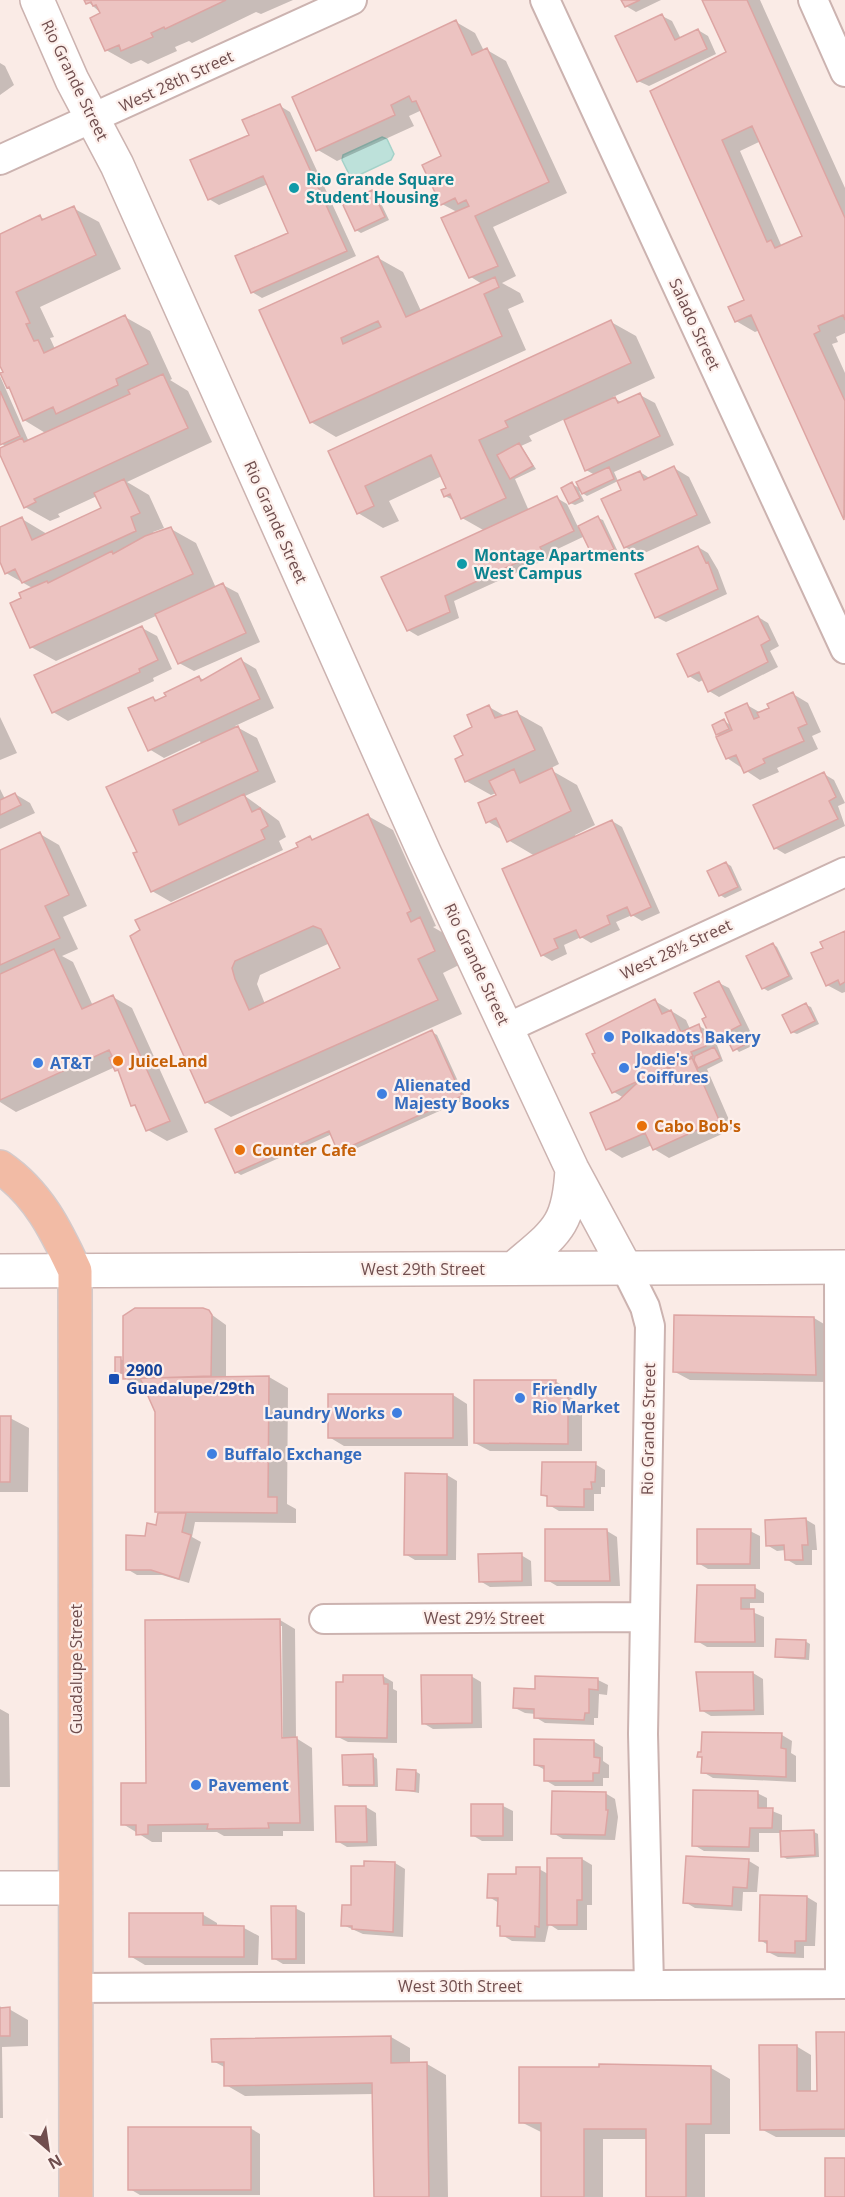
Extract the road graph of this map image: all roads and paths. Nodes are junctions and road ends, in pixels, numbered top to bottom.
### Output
1 (37, 0) edge
2 (352, 0) edge
3 (545, 0) edge
4 (813, 0) edge
5 (845, 72) edge
6 (93, 119) junction
7 (0, 160) edge
8 (845, 649) edge
9 (845, 872) edge
10 (507, 1028) junction
11 (0, 1167) edge
12 (572, 1168) junction
13 (842, 1267) edge
14 (514, 1268) junction
15 (626, 1269) junction
16 (75, 1270) junction
17 (0, 1271) edge
18 (644, 1617) junction
19 (324, 1619) dead end
20 (0, 1888) edge
21 (75, 1888) junction
22 (842, 1984) edge
23 (649, 1985) junction
24 (75, 1988) junction
25 (76, 2197) edge

1 - 6 street, Rio Grande Street
2 - 6 street, West 28th Street
3 - 8 street, Salado Street
4 - 5 street
6 - 7 street, West 28th Street
6 - 10 street, Rio Grande Street
9 - 10 street, West 28½ Street
10 - 12 street, Rio Grande Street
11 - 16 main road, Guadalupe Street
12 - 14 street
12 - 15 street, Rio Grande Street
13 - 15 street, West 29th Street
13 - 22 street
14 - 15 street, West 29th Street
14 - 16 street, West 29th Street
15 - 18 street, Rio Grande Street
16 - 17 street, West 29th Street
16 - 21 main road, Guadalupe Street
18 - 19 street, West 29½ Street
18 - 23 street, Rio Grande Street
20 - 21 street
21 - 24 main road, Guadalupe Street
22 - 23 street, West 30th Street
23 - 24 street, West 30th Street
24 - 25 main road, Guadalupe Street

